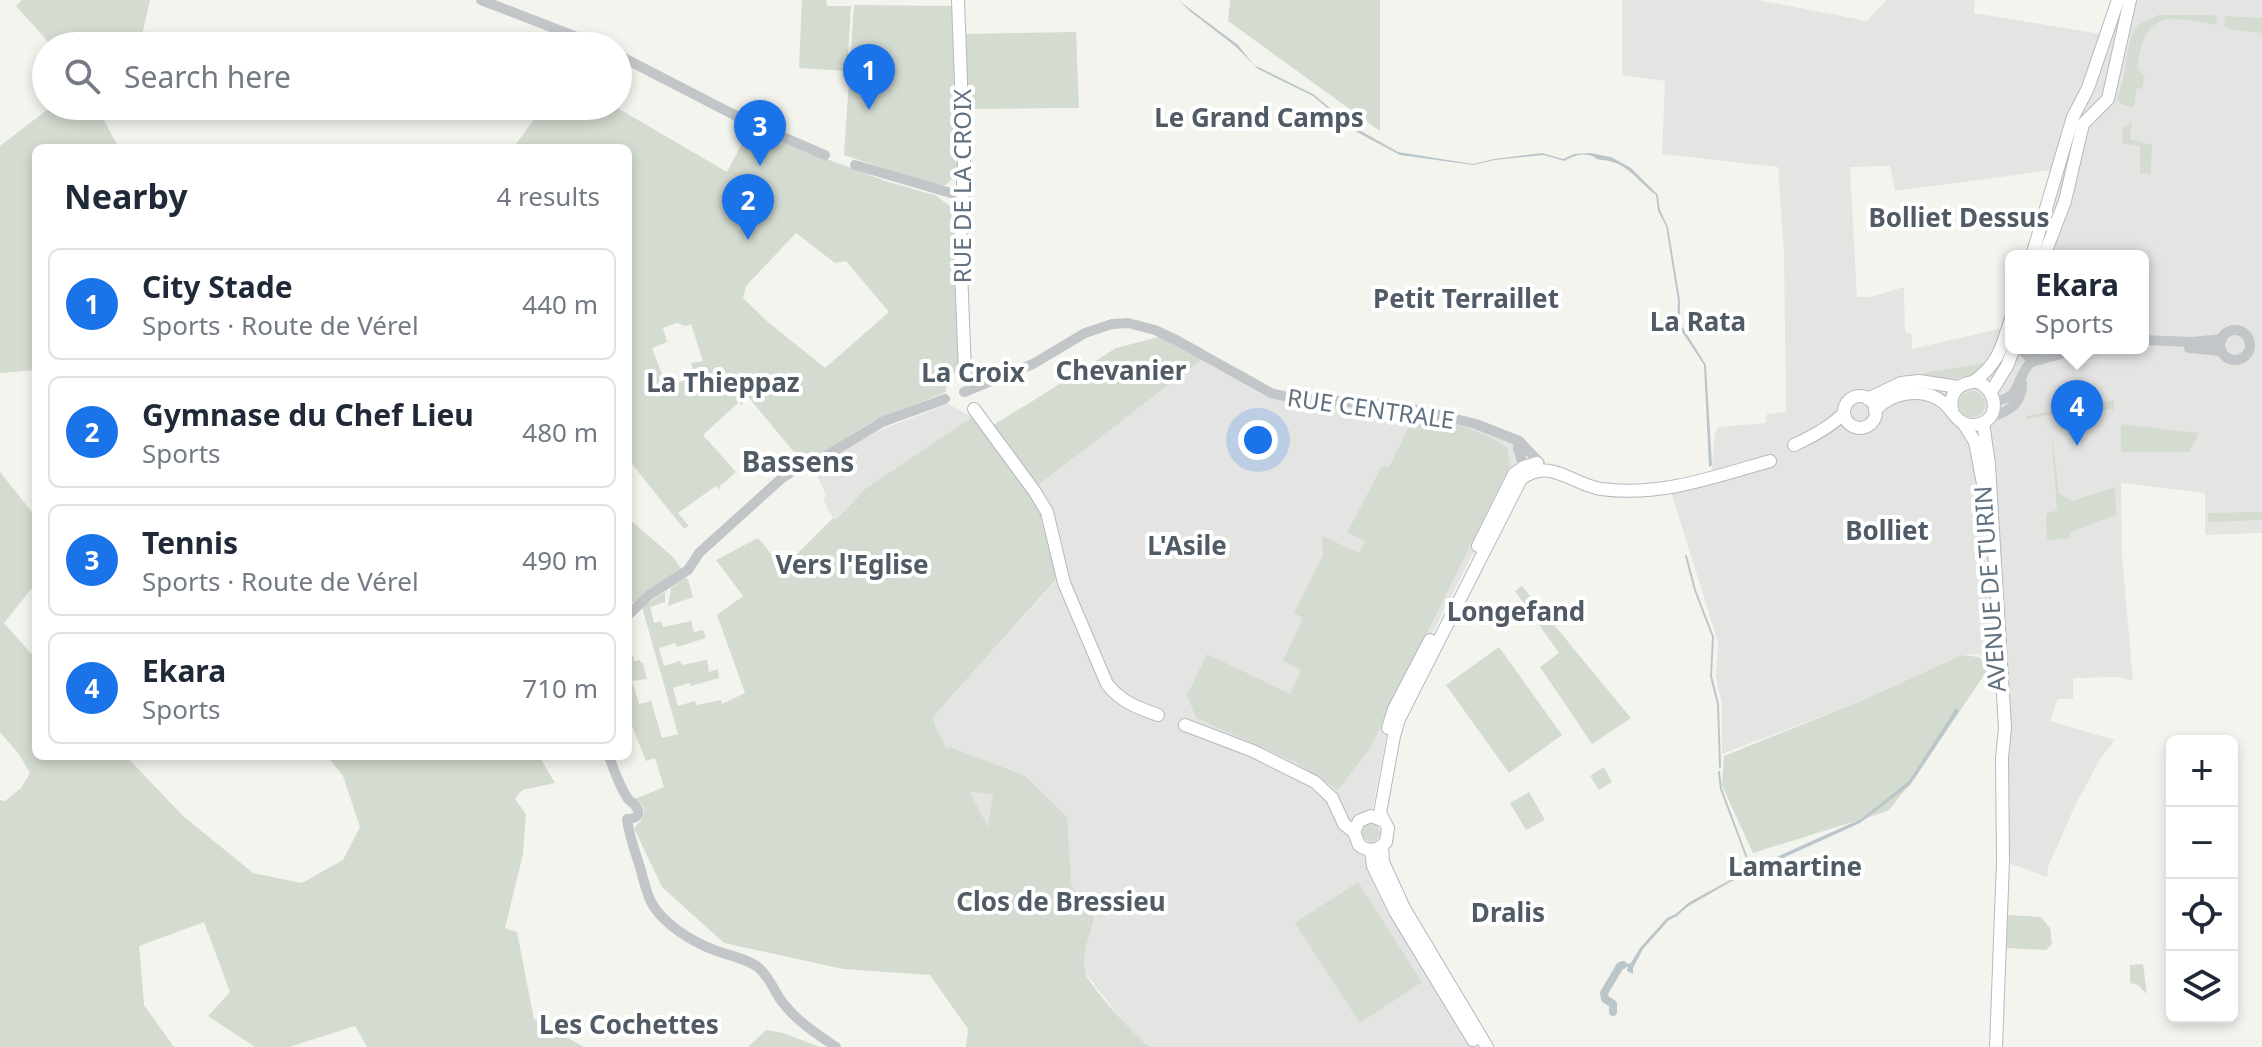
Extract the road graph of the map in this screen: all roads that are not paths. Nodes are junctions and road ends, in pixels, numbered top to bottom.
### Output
1 (481, 0) edge
2 (958, 0) edge
3 (2118, 0) edge
4 (2130, 0) edge
5 (564, 32) edge
6 (632, 62) edge
7 (825, 155) dead end
8 (855, 165) dead end
9 (2063, 175) junction
10 (961, 196) junction
11 (2034, 250) edge
12 (2046, 250) edge
13 (2005, 334) edge
14 (2222, 339) junction
15 (2149, 340) edge
16 (2149, 346) edge
17 (2256, 348) edge
18 (2222, 351) junction
19 (2012, 354) edge
20 (2026, 354) edge
21 (2059, 354) edge
22 (2038, 359) junction
23 (965, 372) dead end
24 (2022, 377) junction
25 (1973, 382) junction
26 (1958, 387) junction
27 (964, 392) dead end
28 (1993, 397) junction
29 (945, 399) dead end
30 (1872, 405) junction
31 (974, 409) dead end
32 (1953, 413) junction
33 (1847, 419) junction
34 (1986, 420) junction
35 (1964, 424) junction
36 (1519, 441) junction
37 (1796, 448) dead end
38 (1769, 458) dead end
39 (1532, 468) junction
40 (632, 611) edge
41 (1993, 636) junction
42 (2001, 659) junction
43 (1158, 715) dead end
44 (1185, 725) dead end
45 (2002, 758) junction
46 (610, 760) edge
47 (1384, 821) junction
48 (1360, 823) junction
49 (1377, 848) junction
50 (836, 1047) edge
51 (1478, 1047) edge
52 (1487, 1047) edge
53 (1996, 1047) edge

1 - 5 street
2 - 10 main road, RUE DE LA CROIX
3 - 9 main road
4 - 9 main road
6 - 7 street
8 - 10 street
9 - 11 main road
9 - 12 main road
10 - 23 main road, RUE DE LA CROIX
13 - 25 main road
14 - 15 street
14 - 17 street
14 - 18 street
16 - 18 street
17 - 18 street
19 - 28 main road
20 - 22 street
21 - 22 street
22 - 24 street
24 - 28 street
24 - 34 street
25 - 26 main road
25 - 28 main road
26 - 30 main road
26 - 32 main road
27 - 36 street, RUE CENTRALE
28 - 34 main road
29 - 40 street
30 - 32 main road
30 - 33 main road
30 - 33 main road
31 - 43 main road
32 - 35 main road
33 - 37 main road
34 - 35 main road
34 - 42 main road, AVENUE DE TURIN
35 - 41 main road, AVENUE DE TURIN
36 - 39 street
36 - 39 street
38 - 39 main road
39 - 47 main road
39 - 48 main road
41 - 42 main road
41 - 45 main road, AVENUE DE TURIN
42 - 45 main road, AVENUE DE TURIN
44 - 48 main road
45 - 53 main road, AVENUE DE TURIN
46 - 50 street
47 - 48 main road
47 - 49 main road
48 - 49 main road
49 - 51 main road
49 - 52 main road

